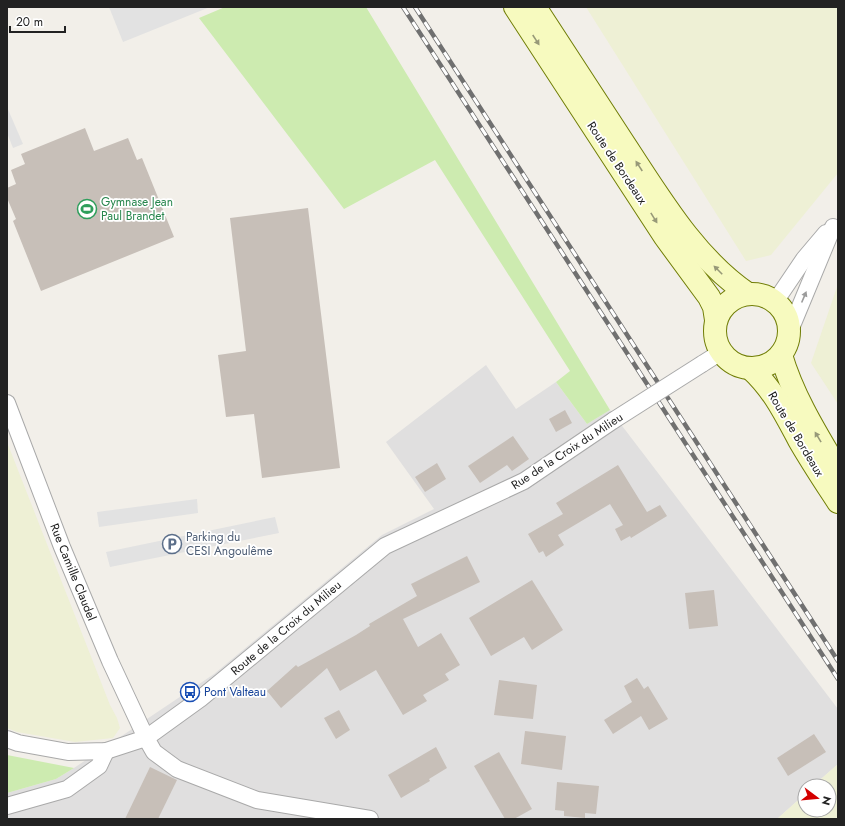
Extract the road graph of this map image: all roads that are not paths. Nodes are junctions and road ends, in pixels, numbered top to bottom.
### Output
1 (515, 7) edge
2 (535, 7) edge
3 (835, 224) edge
4 (748, 294) junction
5 (771, 299) junction
6 (716, 320) junction
7 (789, 333) junction
8 (721, 352) junction
9 (781, 355) junction
10 (751, 369) junction
11 (7, 403) edge
12 (838, 470) edge
13 (838, 502) edge
14 (385, 546) joint
15 (146, 738) junction
16 (7, 739) edge
17 (106, 751) junction
18 (7, 806) edge
19 (370, 819) edge

1 -> 6 main road, Route de Bordeaux
4 -> 2 main road, Route de Bordeaux
3 - 5 street
7 -> 3 street
4 - 5 main road
4 - 6 main road
5 - 7 main road
6 - 8 main road
7 - 9 main road
8 - 10 main road
8 - 14 street, Rue de la Croix du Milieu, bridge
9 - 10 main road
12 -> 9 main road, Route de Bordeaux
10 - 13 main road, Route de Bordeaux
11 - 15 street, Rue Camille Claudel
14 - 15 street, Route de la Croix du Milieu
15 - 17 street, Route de la Croix du Milieu
15 - 19 street
16 - 17 street, Route de la Croix du Milieu
17 - 18 street

